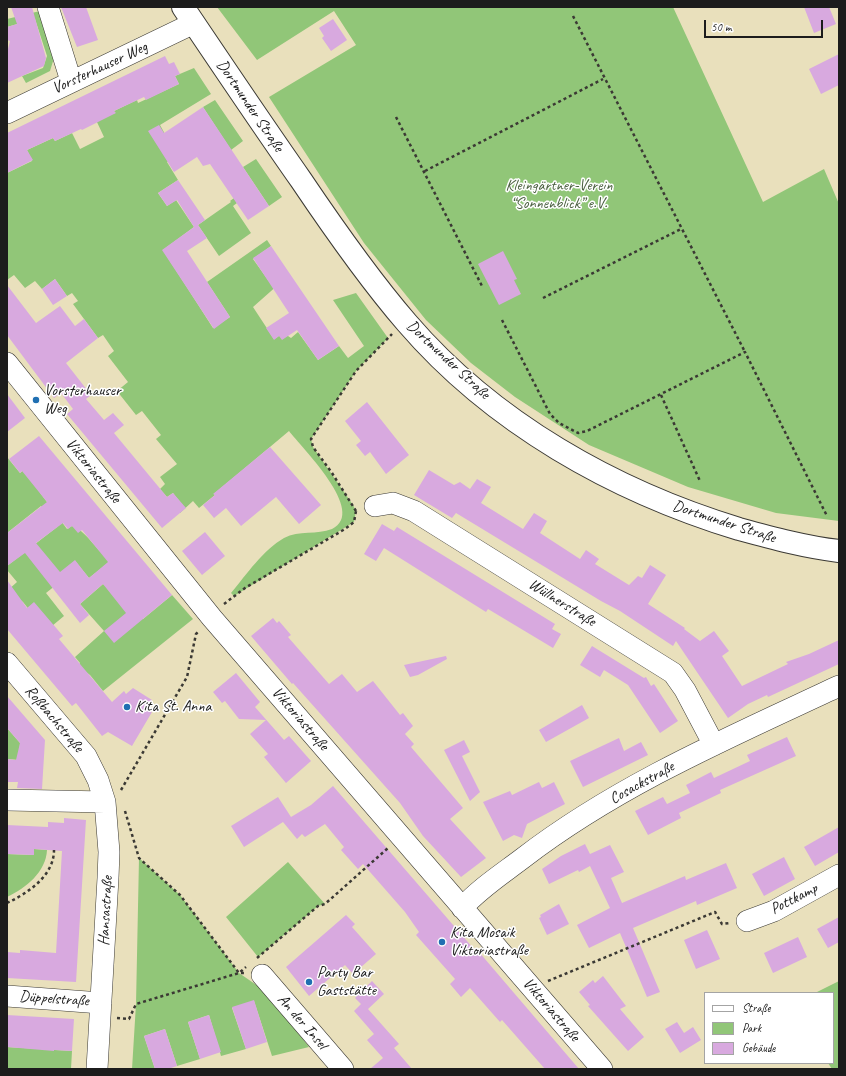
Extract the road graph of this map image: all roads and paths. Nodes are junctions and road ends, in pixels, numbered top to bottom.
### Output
1 (48, 7) edge
2 (189, 15) edge
3 (573, 16) dead end
4 (603, 78) junction
5 (71, 81) junction
6 (7, 113) edge
7 (396, 117) dead end
8 (425, 171) junction
9 (681, 229) junction
10 (483, 288) dead end
11 (543, 298) dead end
12 (502, 320) dead end
13 (407, 323) junction
14 (745, 352) junction
15 (7, 363) edge
16 (661, 395) junction
17 (700, 481) dead end
18 (375, 506) joint
19 (356, 511) junction
20 (827, 516) dead end
21 (839, 551) edge
22 (211, 616) junction
23 (7, 663) edge
24 (839, 686) edge
25 (714, 745) junction
26 (86, 756) joint
27 (115, 799) junction
28 (7, 800) edge
29 (402, 836) junction
30 (54, 850) dead end
31 (839, 876) edge
32 (7, 903) edge
33 (462, 908) junction
34 (747, 921) joint
35 (254, 967) junction
36 (239, 973) junction
37 (535, 991) junction
38 (7, 996) edge
39 (100, 1010) junction
40 (97, 1069) edge
41 (343, 1069) edge
42 (602, 1069) edge

1 - 5 street
2 - 5 street, Vorsterhauser Weg
2 - 13 main road, Dortmunder Straße
3 - 4 path
4 - 8 path
4 - 9 path
5 - 6 street, Vorsterhauser Weg
7 - 8 path
8 - 10 path
9 - 11 path
9 - 14 path
12 - 16 path
13 - 19 path
13 - 21 main road, Dortmunder Straße
14 - 16 path
14 - 20 path
15 - 22 street, Viktoriastraße
16 - 17 path
18 - 19 path
18 - 25 street, Wüllnerstraße
19 - 22 path
22 - 27 path
22 - 29 street, Viktoriastraße
23 - 26 street, Roßbachstraße
24 - 25 street, Cosackstraße
25 - 33 street, Cosackstraße
26 - 27 street, Hansastraße
27 - 28 street
27 - 36 path
27 - 39 street, Hansastraße
29 - 33 street, Viktoriastraße
29 - 35 path
30 - 32 path
31 - 34 street, Pottkamp
33 - 37 street, Viktoriastraße
34 - 37 path
35 - 36 path
35 - 36 path
35 - 41 street, An der Insel
36 - 39 path
37 - 42 street, Viktoriastraße
38 - 39 street, Düppelstraße
39 - 40 street, Hansastraße

